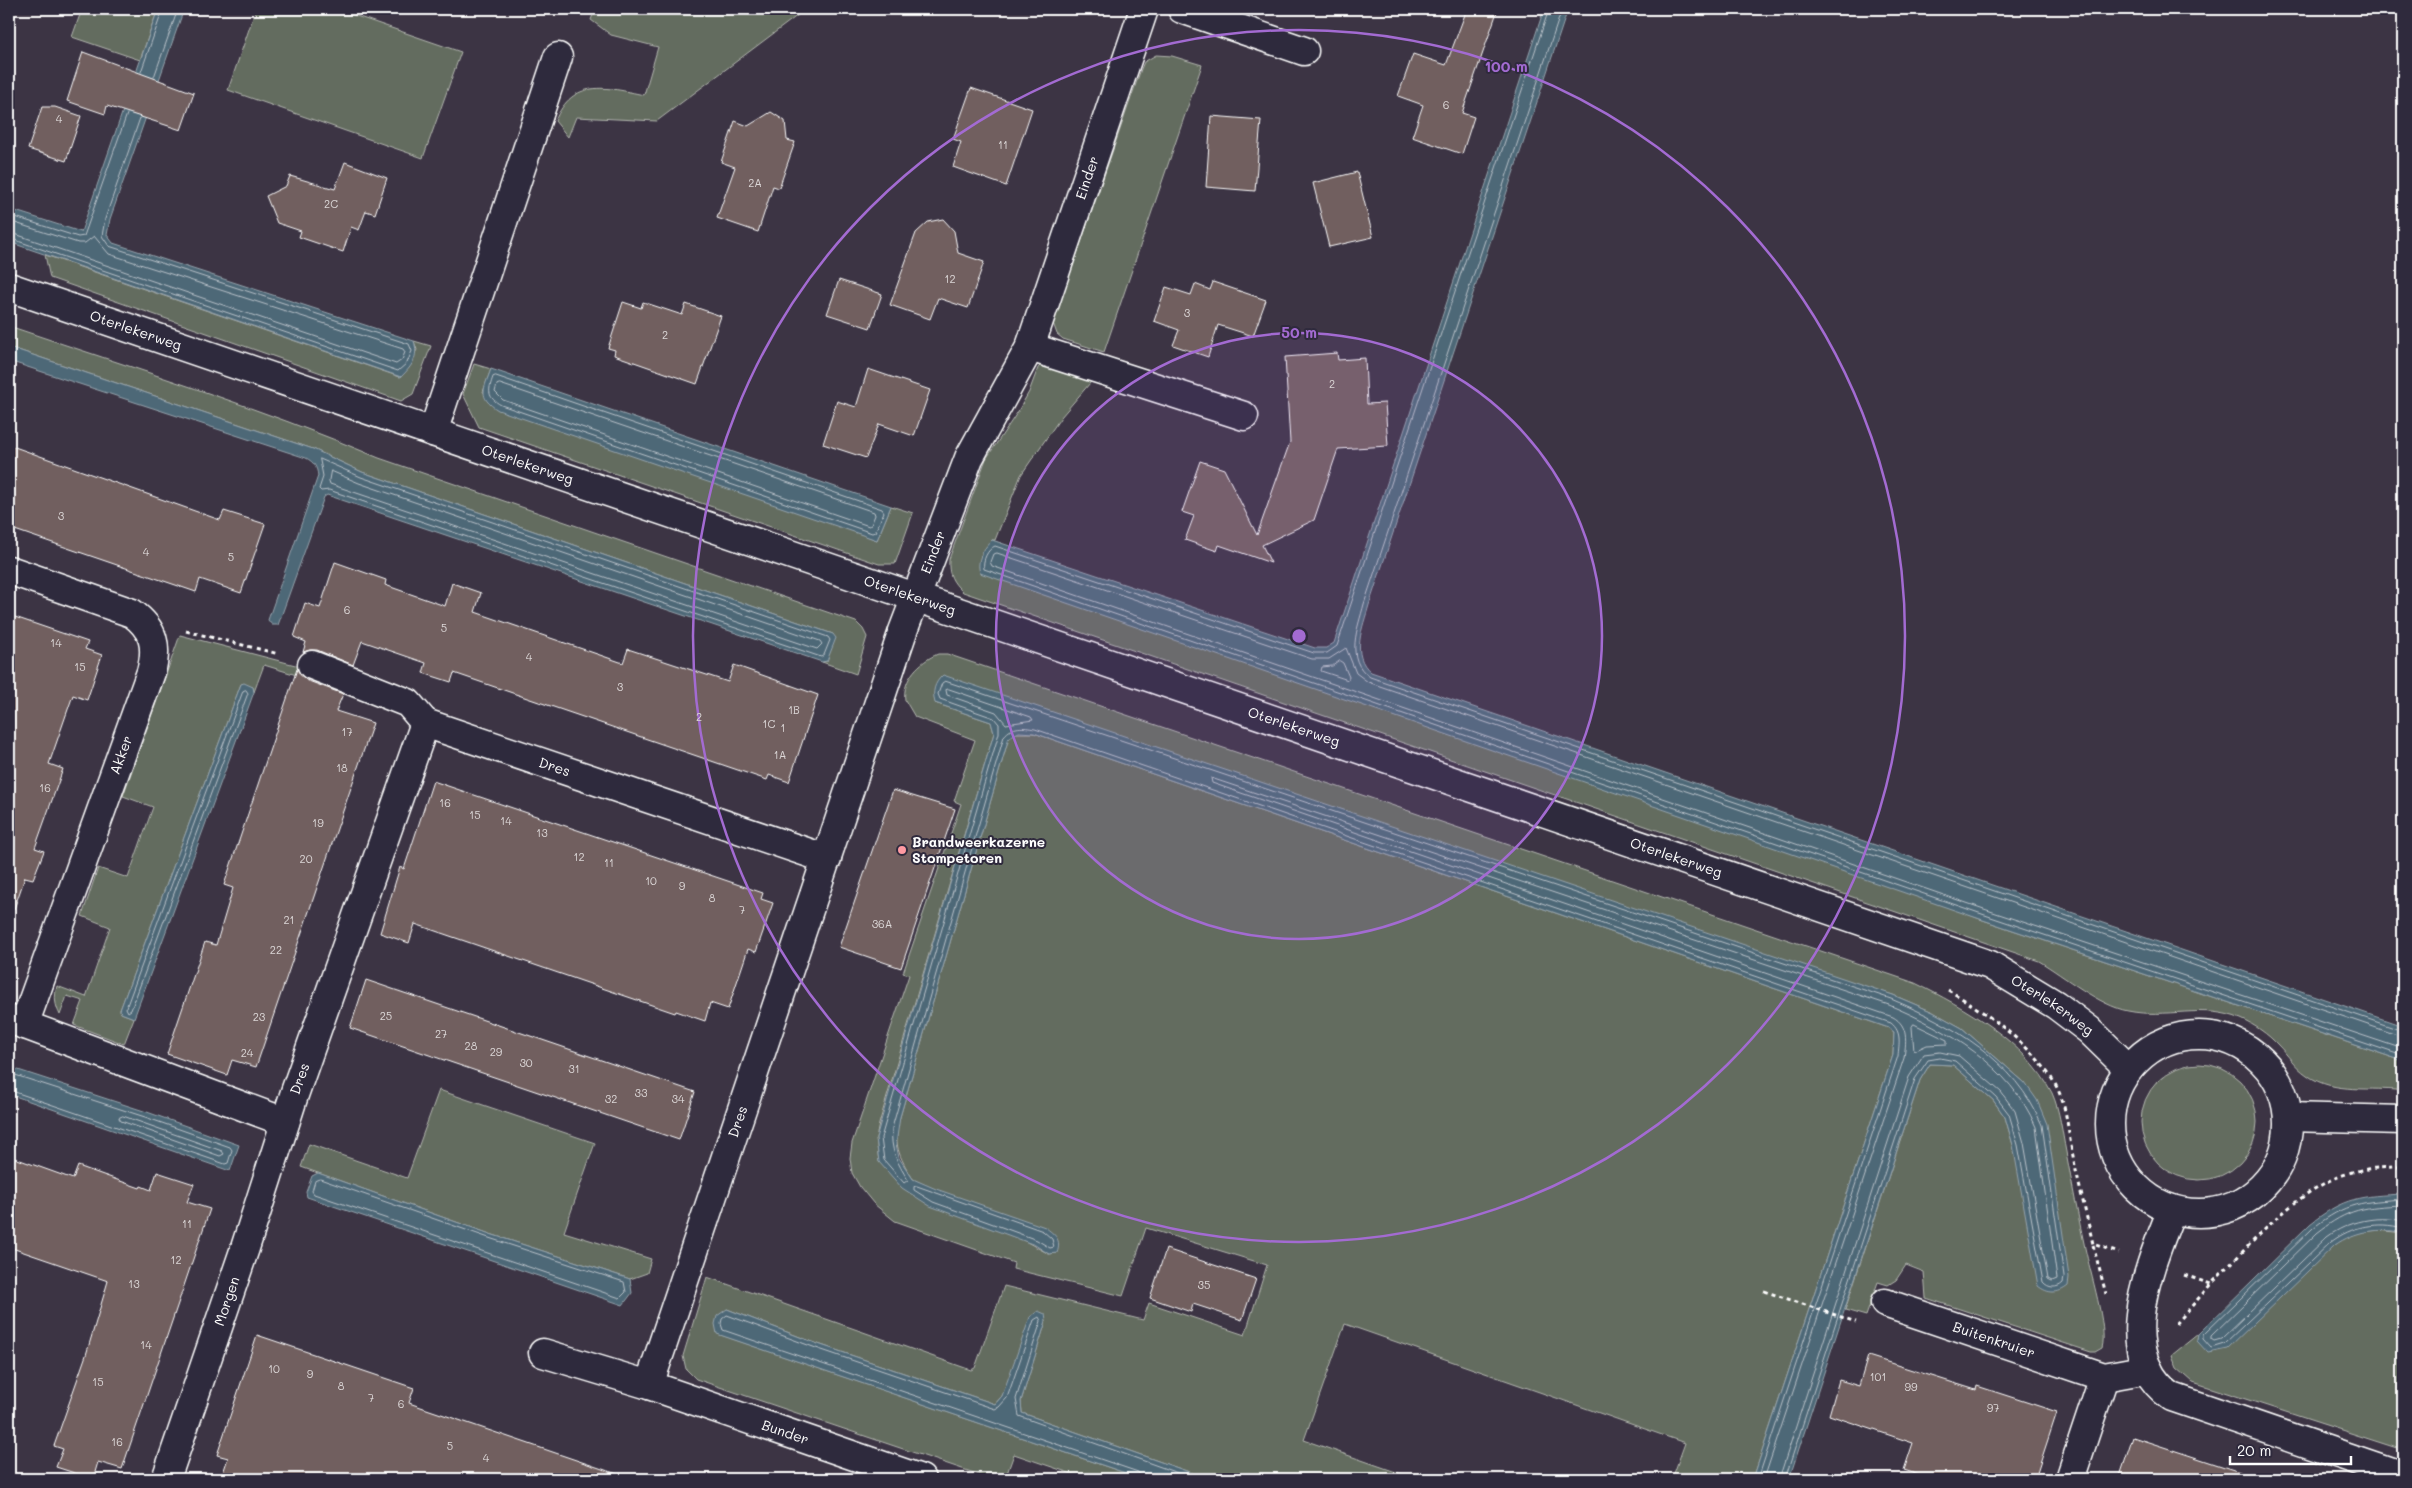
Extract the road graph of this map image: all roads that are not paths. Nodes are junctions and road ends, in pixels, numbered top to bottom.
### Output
1 (1144, 9) edge
2 (1182, 9) edge
3 (1304, 51) dead end
4 (558, 57) dead end
5 (9, 288) edge
6 (1030, 347) junction
7 (1244, 416) dead end
8 (433, 432) junction
9 (9, 570) edge
10 (917, 597) junction
11 (312, 665) road end
12 (425, 723) junction
13 (827, 859) junction
14 (16, 1022) edge
15 (2129, 1068) junction
16 (2288, 1117) junction
17 (2403, 1120) edge
18 (284, 1122) junction
19 (2172, 1209) junction
20 (1885, 1303) dead end
21 (543, 1352) dead end
22 (2148, 1368) junction
23 (2104, 1377) junction
24 (649, 1385) junction
25 (2403, 1476) edge
26 (166, 1479) edge
27 (921, 1479) edge
28 (2070, 1479) edge

1 - 6 street, Einder
2 - 3 street
4 - 8 street
5 - 8 street, Oterlekerweg
6 - 7 street
6 - 10 street, Einder
8 - 10 street, Oterlekerweg
9 - 14 street, Akker
10 - 13 street, Dres
10 - 15 street, Oterlekerweg
11 - 12 street
12 - 13 street, Dres
12 - 18 street, Dres
13 - 24 street, Dres
14 - 18 street, Akker
15 - 16 street
15 - 19 street
16 - 17 street
16 - 19 street
18 - 26 street, Morgen
19 - 22 street
20 - 23 street, Buitenkruier
21 - 24 street
22 - 23 street
22 - 25 street
23 - 28 street
24 - 27 street, Bunder

